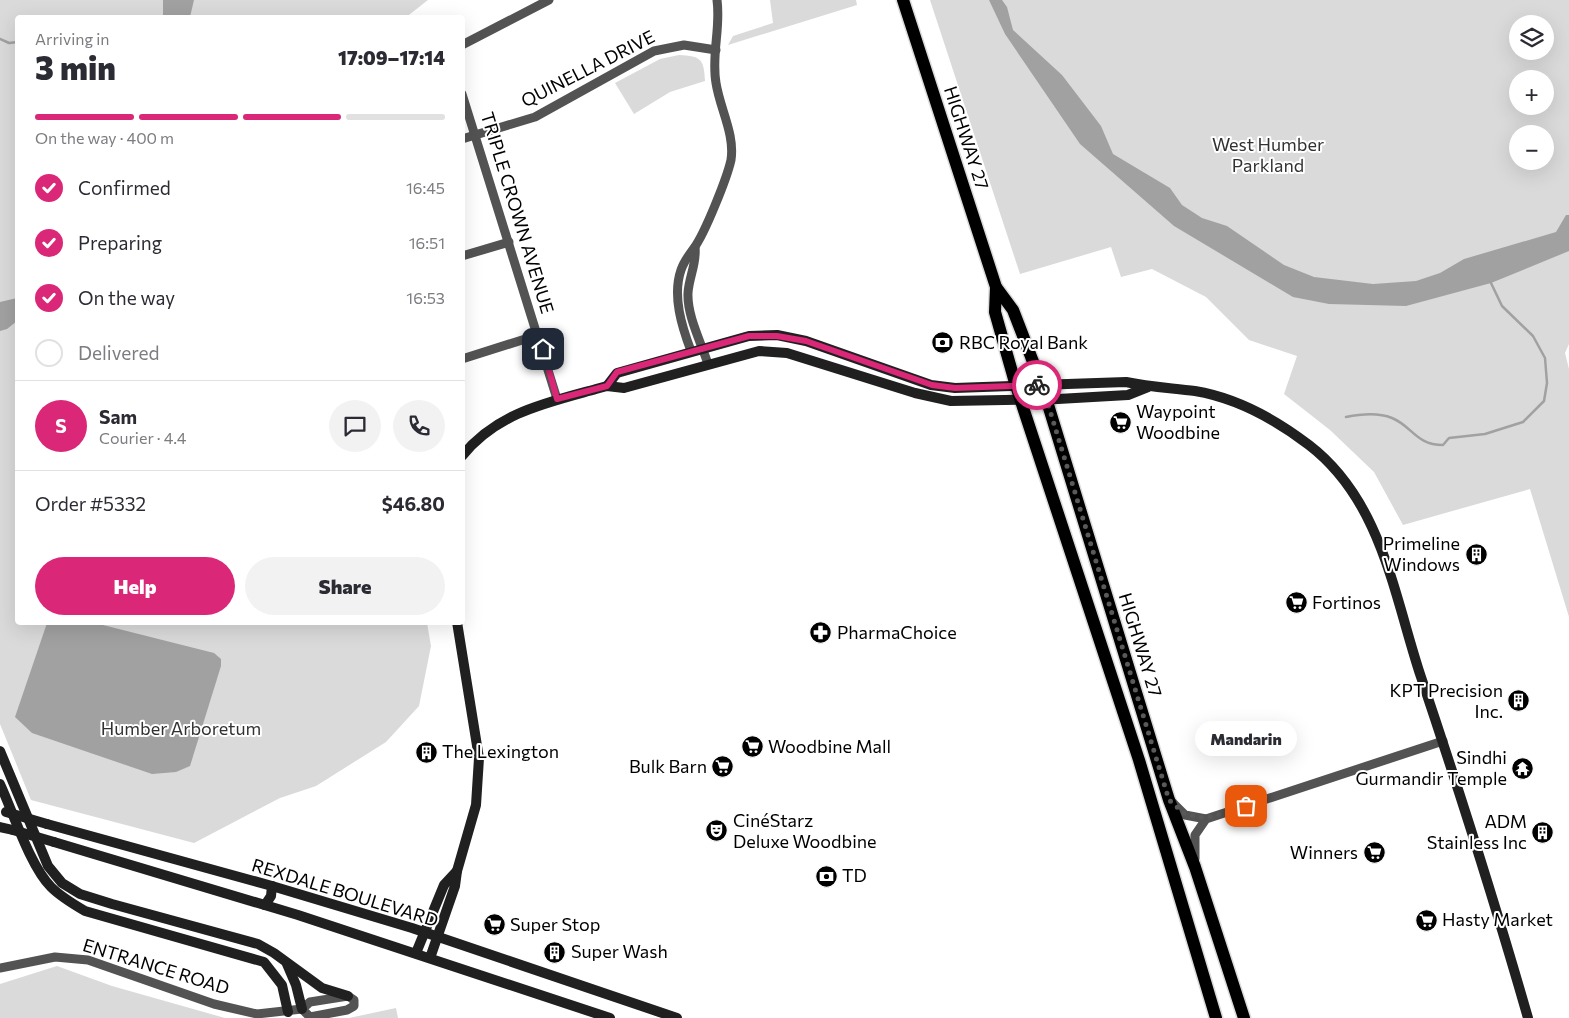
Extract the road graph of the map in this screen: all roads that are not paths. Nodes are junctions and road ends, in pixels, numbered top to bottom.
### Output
1 (549, 0) edge
2 (717, 0) edge
3 (902, 0) edge
4 (465, 43) edge
5 (716, 50) junction
6 (465, 103) edge
7 (476, 135) junction
8 (465, 139) edge
9 (509, 242) junction
10 (695, 247) junction
11 (465, 255) edge
12 (996, 287) junction
13 (538, 335) junction
14 (703, 348) junction
15 (691, 351) junction
16 (465, 358) edge
17 (859, 360) junction
18 (708, 364) junction
19 (854, 374) junction
20 (1042, 385) junction
21 (607, 386) junction
22 (1016, 386) junction
23 (1148, 387) junction
24 (557, 399) junction
25 (1045, 399) junction
26 (1020, 400) junction
27 (465, 453) edge
28 (457, 625) edge
29 (1443, 741) junction
30 (0, 752) edge
31 (0, 784) edge
32 (1169, 800) junction
33 (3, 811) edge
34 (1206, 818) junction
35 (0, 827) edge
36 (1196, 867) junction
37 (457, 871) junction
38 (272, 886) junction
39 (265, 905) junction
40 (424, 933) junction
41 (437, 938) junction
42 (416, 954) junction
43 (430, 958) junction
44 (286, 963) junction
45 (0, 968) edge
46 (348, 996) junction
47 (302, 1010) junction
48 (288, 1012) junction
49 (610, 1018) edge
50 (677, 1018) edge
51 (1216, 1018) edge
52 (1244, 1018) edge
53 (1528, 1018) edge

1 - 4 street
2 - 5 street
3 - 12 main road, HIGHWAY 27
5 - 7 street, QUINELLA DRIVE
5 - 10 street
6 - 7 street, TRIPLE CROWN AVENUE
7 - 8 street, QUINELLA DRIVE
7 - 9 street, TRIPLE CROWN AVENUE
9 - 11 street
9 - 13 street, TRIPLE CROWN AVENUE
10 - 14 street
10 - 15 street
12 - 20 main road, HIGHWAY 27
12 - 22 main road, HIGHWAY 27
13 - 16 street
13 - 24 street, TRIPLE CROWN AVENUE
14 - 15 street
14 - 17 street
14 - 18 street
15 - 21 street
17 - 19 street
17 - 22 street
18 - 19 street
18 - 21 street
19 - 26 street
20 - 22 street
20 - 23 street
20 - 25 main road, HIGHWAY 27
21 - 24 street
22 - 26 main road, HIGHWAY 27
23 - 25 street
23 - 29 street
24 - 27 street
25 - 26 street
25 - 32 main road, HIGHWAY 27
26 - 51 main road, HIGHWAY 27
28 - 37 street
29 - 34 street
29 - 53 street
30 - 44 street
31 - 48 street
32 - 34 street
32 - 36 main road, HIGHWAY 27
33 - 38 street, REXDALE BOULEVARD, bridge
34 - 36 street
35 - 39 street, REXDALE BOULEVARD, bridge
36 - 52 main road, HIGHWAY 27
37 - 40 street
37 - 41 street
38 - 39 street
38 - 40 street, REXDALE BOULEVARD
39 - 42 street, REXDALE BOULEVARD
40 - 41 street, REXDALE BOULEVARD
40 - 42 street
41 - 43 street
41 - 50 street, REXDALE BOULEVARD
42 - 43 street, REXDALE BOULEVARD
43 - 49 street, REXDALE BOULEVARD
44 - 46 street
44 - 47 street
45 - 48 street, ENTRANCE ROAD
46 - 47 street, ENTRANCE ROAD
46 - 47 street, ENTRANCE ROAD
47 - 48 street, ENTRANCE ROAD

